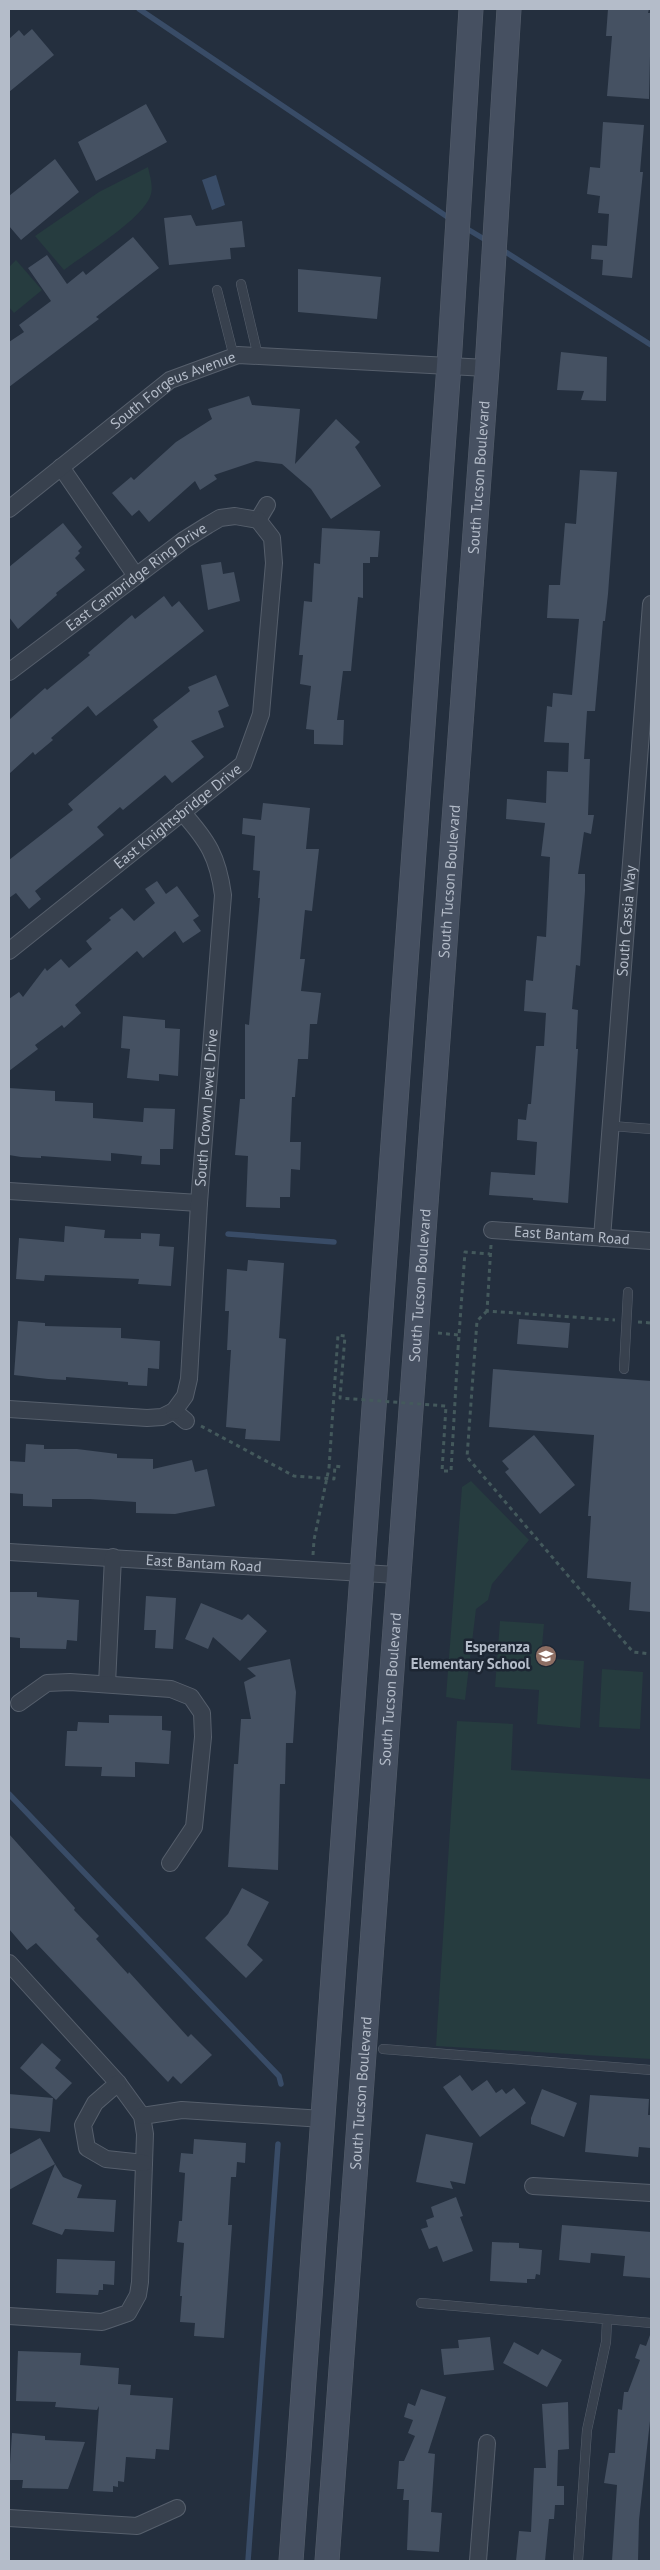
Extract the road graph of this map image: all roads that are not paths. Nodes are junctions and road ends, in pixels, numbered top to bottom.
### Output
1 (471, 9) edge
2 (509, 9) edge
3 (241, 284) dead end
4 (217, 290) dead end
5 (258, 356) junction
6 (234, 357) junction
7 (449, 365) junction
8 (487, 368) junction
9 (61, 467) junction
10 (267, 505) dead end
11 (9, 509) edge
12 (258, 520) junction
13 (136, 576) junction
14 (651, 604) edge
15 (9, 672) edge
16 (182, 812) junction
17 (9, 950) edge
18 (612, 1126) junction
19 (651, 1129) edge
20 (9, 1191) edge
21 (199, 1203) junction
22 (492, 1230) road end
23 (602, 1238) junction
24 (651, 1241) edge
25 (628, 1292) dead end
26 (624, 1369) dead end
27 (9, 1409) edge
28 (9, 1552) edge
29 (113, 1557) junction
30 (360, 1573) junction
31 (397, 1576) junction
32 (107, 1684) junction
33 (19, 1703) dead end
34 (170, 1863) dead end
35 (9, 1963) edge
36 (383, 2049) dead end
37 (651, 2070) edge
38 (118, 2083) junction
39 (142, 2116) junction
40 (323, 2119) junction
41 (144, 2163) junction
42 (533, 2186) dead end
43 (651, 2193) edge
44 (421, 2303) dead end
45 (9, 2316) edge
46 (607, 2320) junction
47 (651, 2323) edge
48 (487, 2442) dead end
49 (177, 2508) dead end
50 (9, 2518) edge
51 (291, 2561) edge
52 (327, 2561) edge
53 (478, 2561) edge
54 (578, 2561) edge

1 - 7 main road
2 - 8 main road, South Tucson Boulevard
3 - 5 lane
4 - 6 lane
5 - 6 street, South Forgeus Avenue
5 - 7 street, South Forgeus Avenue
6 - 9 street, South Forgeus Avenue
7 - 8 street, South Forgeus Avenue
7 - 30 main road
8 - 31 main road, South Tucson Boulevard
9 - 11 street, South Forgeus Avenue
9 - 13 street
10 - 12 street
12 - 13 street, East Cambridge Ring Drive
12 - 16 street, East Knightsbridge Drive
13 - 15 street, East Cambridge Ring Drive
14 - 18 street, South Cassia Way
16 - 17 street, East Knightsbridge Drive
16 - 21 street, South Crown Jewel Drive
18 - 19 lane
18 - 23 street, South Cassia Way
20 - 21 street
21 - 27 street, South Crown Jewel Drive
22 - 23 street, East Bantam Road
23 - 24 street, East Bantam Road
25 - 26 lane
28 - 29 street, East Bantam Road
29 - 30 street, East Bantam Road
29 - 32 street
30 - 31 street, East Bantam Road
30 - 40 main road
31 - 52 main road, South Tucson Boulevard
32 - 33 street
32 - 34 street
35 - 38 street
36 - 37 lane
38 - 39 street
38 - 41 street
39 - 40 street
39 - 41 street
40 - 51 main road
41 - 45 street
42 - 43 street
44 - 46 lane
46 - 47 lane
46 - 54 lane
48 - 53 street
49 - 50 street

